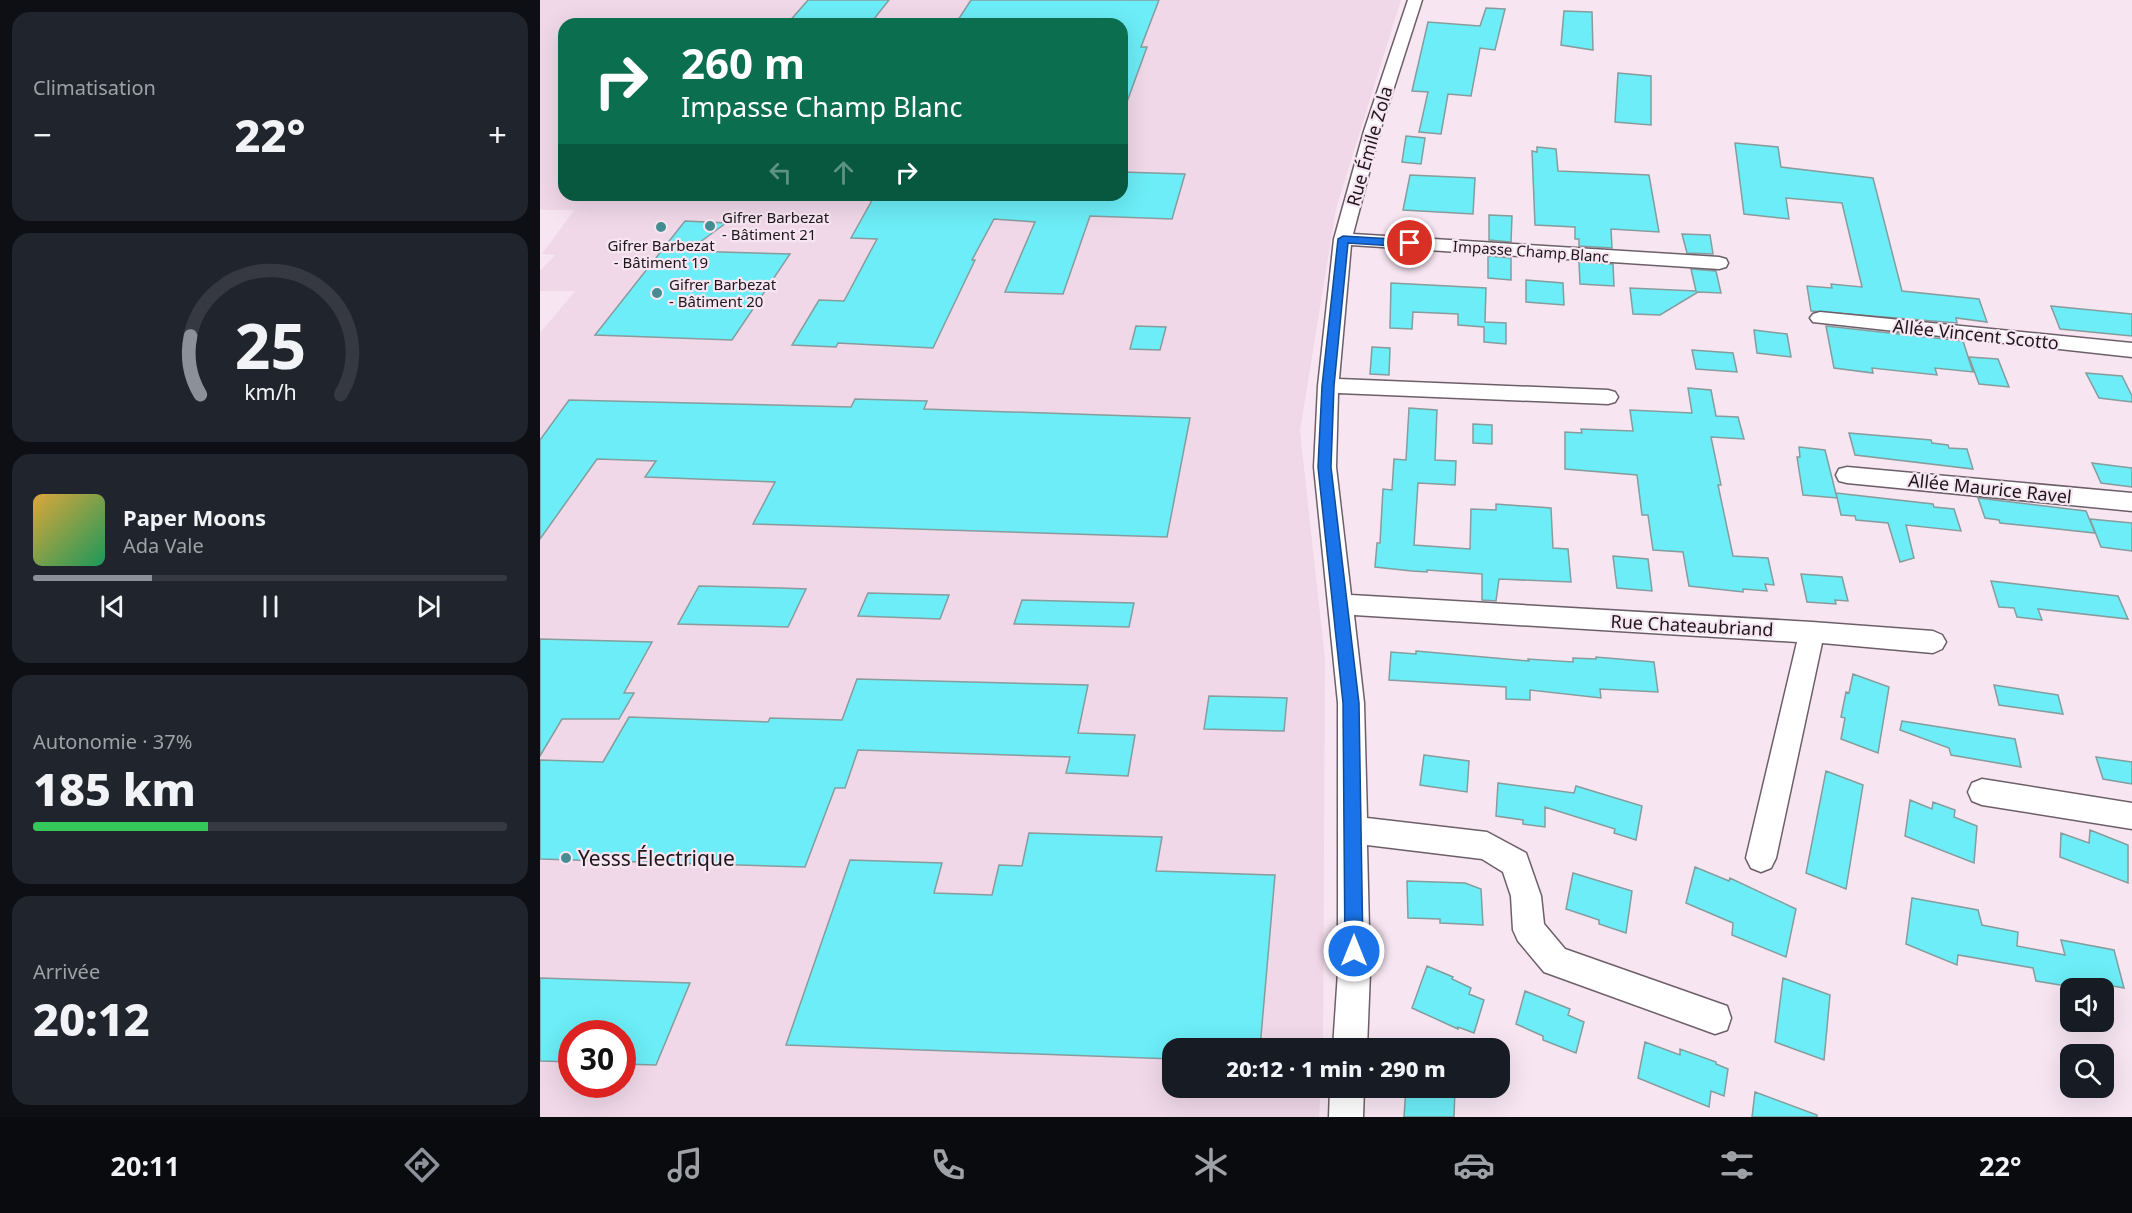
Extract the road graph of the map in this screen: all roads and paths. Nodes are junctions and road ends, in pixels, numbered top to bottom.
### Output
1 (1415, 0) edge
2 (1343, 239) junction
3 (1719, 263) dead end
4 (1820, 318) dead end
5 (2132, 351) edge
6 (1328, 386) junction
7 (1608, 397) dead end
8 (1847, 475) dead end
9 (2132, 502) edge
10 (1340, 604) junction
11 (1812, 632) junction
12 (1933, 642) dead end
13 (1982, 792) dead end
14 (2132, 816) edge
15 (1354, 830) junction
16 (1761, 858) dead end
17 (1715, 1018) dead end
18 (1351, 1038) edge
19 (1347, 1098) edge
20 (1346, 1117) edge

1 - 2 street, Rue Émile Zola
2 - 3 street, Impasse Champ Blanc
2 - 6 street, Rue Émile Zola
4 - 5 street, Allée Vincent Scotto
6 - 7 street
6 - 10 street, Rue Émile Zola
8 - 9 street, Allée Maurice Ravel
10 - 11 street, Rue Chateaubriand
10 - 15 street, Rue Émile Zola
11 - 12 street, Rue Chateaubriand
11 - 16 street
13 - 14 street
15 - 17 street
15 - 18 street, Rue Émile Zola
19 - 20 street

